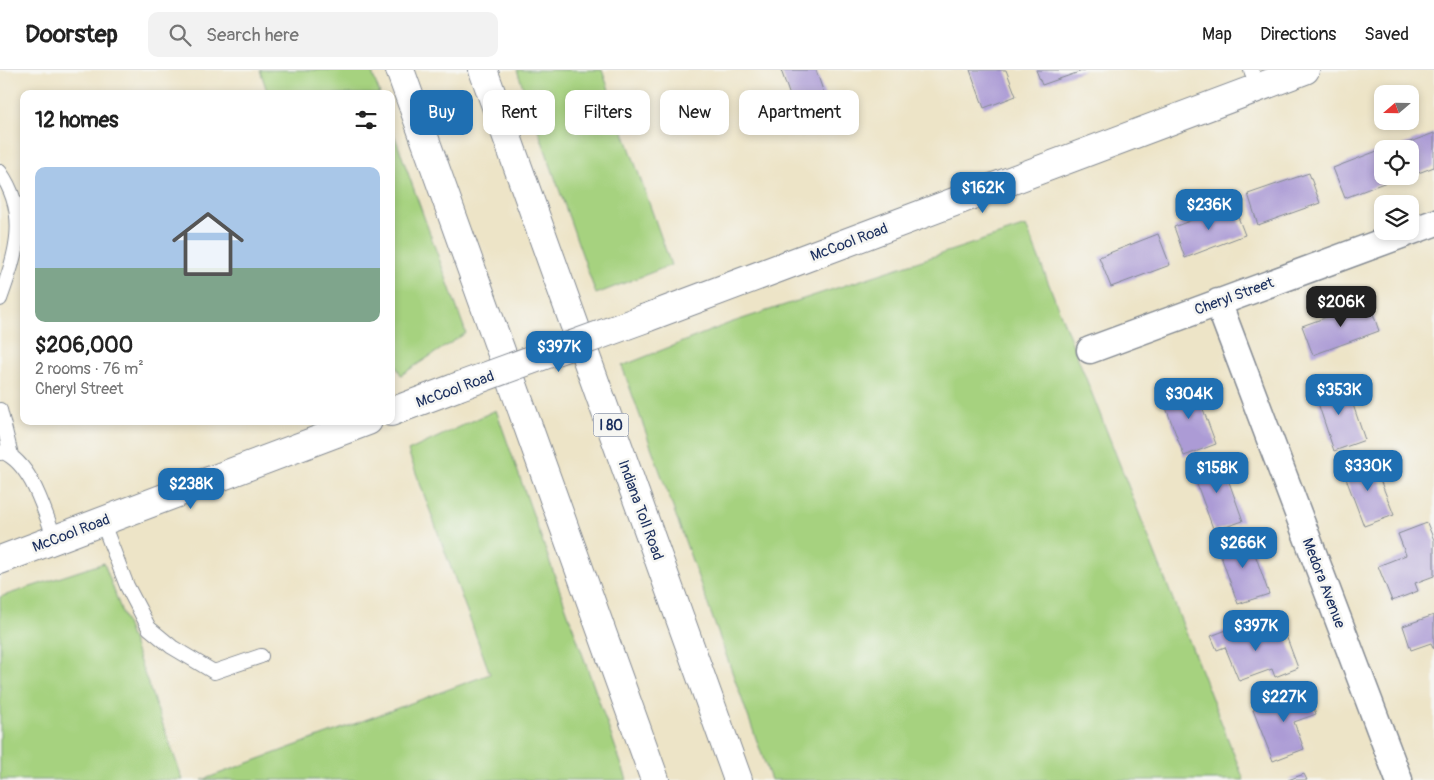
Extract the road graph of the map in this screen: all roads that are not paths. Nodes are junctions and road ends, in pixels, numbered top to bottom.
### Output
1 (400, 70) edge
2 (483, 70) edge
3 (1305, 70) edge
4 (1254, 79) edge
5 (0, 172) edge
6 (1434, 223) edge
7 (0, 299) edge
8 (1218, 302) junction
9 (1090, 350) dead end
10 (0, 410) edge
11 (395, 411) edge
12 (357, 425) edge
13 (5, 454) edge
14 (102, 522) junction
15 (55, 539) junction
16 (0, 560) edge
17 (261, 656) dead end
18 (655, 780) edge
19 (738, 780) edge
20 (1399, 780) edge

1 - 18 main road
2 - 19 main road, Indiana Toll Road / I 80
3 - 4 main road, McCool Road
4 - 11 main road, McCool Road, bridge
5 - 7 lane
6 - 8 street, Cheryl Street
8 - 9 street, Cheryl Street
8 - 20 street, Medora Avenue
10 - 13 lane
12 - 14 main road, McCool Road
13 - 15 lane
14 - 15 main road, McCool Road
14 - 17 lane
15 - 16 main road, McCool Road

